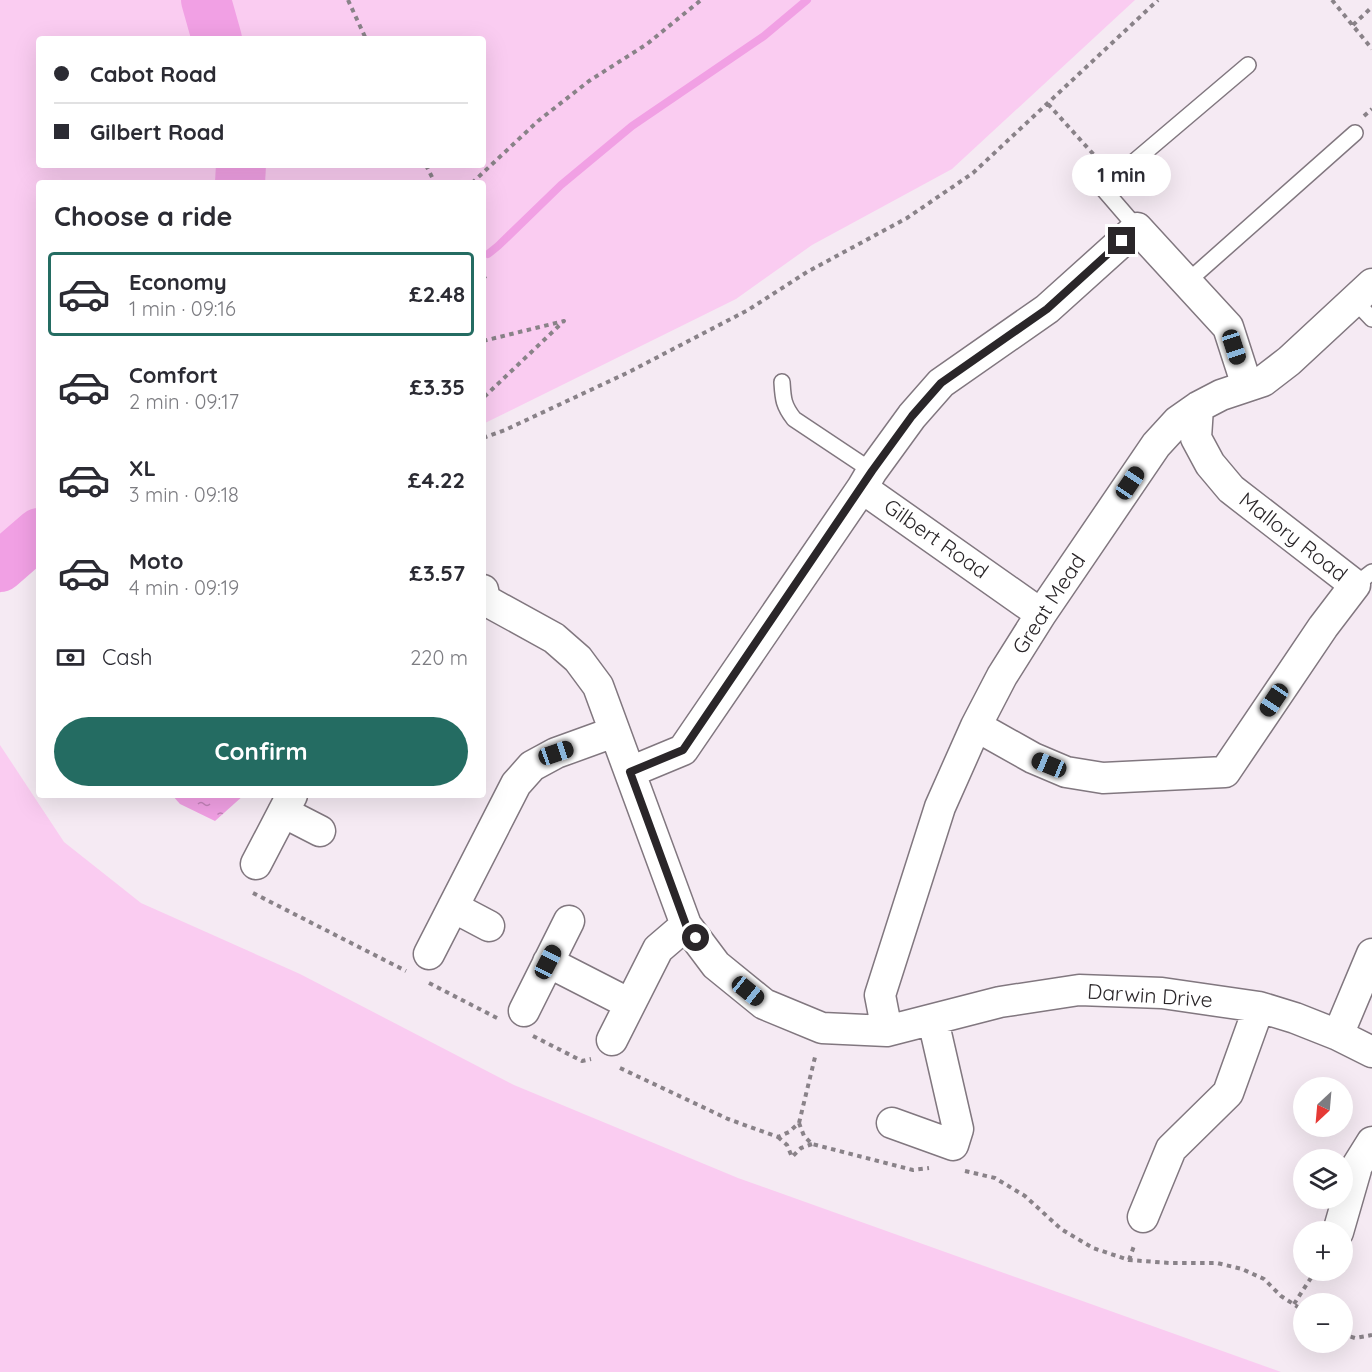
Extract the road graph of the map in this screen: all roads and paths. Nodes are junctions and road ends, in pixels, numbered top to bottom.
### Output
1 (348, 0) edge
2 (701, 0) edge
3 (1158, 0) edge
4 (1332, 0) edge
5 (1372, 7) edge
6 (1353, 25) junction
7 (365, 36) edge
8 (1372, 49) edge
9 (1248, 65) dead end
10 (1048, 104) junction
11 (1355, 133) dead end
12 (475, 180) edge
13 (1098, 183) junction
14 (1137, 228) junction
15 (1187, 282) junction
16 (1366, 301) edge
17 (486, 341) edge
18 (782, 382) dead end
19 (1247, 386) junction
20 (486, 395) edge
21 (1198, 407) junction
22 (486, 437) edge
23 (867, 479) junction
24 (1364, 578) edge
25 (486, 598) edge
26 (1041, 614) junction
27 (976, 726) junction
28 (614, 732) junction
29 (630, 772) junction
30 (287, 804) edge
31 (320, 831) dead end
32 (256, 864) joint
33 (453, 907) junction
34 (569, 921) dead end
35 (686, 925) junction
36 (489, 926) dead end
37 (1372, 954) edge
38 (548, 962) junction
39 (422, 970) junction
40 (630, 1004) junction
41 (1259, 1007) junction
42 (933, 1020) junction
43 (518, 1022) junction
44 (822, 1028) junction
45 (887, 1031) junction
46 (1338, 1035) junction
47 (1372, 1052) edge
48 (610, 1055) junction
49 (892, 1122) dead end
50 (799, 1123) junction
51 (778, 1137) junction
52 (1372, 1142) edge
53 (812, 1144) junction
54 (934, 1167) dead end
55 (955, 1168) dead end
56 (1143, 1216) dead end
57 (1341, 1221) edge
58 (1293, 1303) edge
59 (1372, 1335) edge
60 (1353, 1337) edge

1 - 7 path
2 - 12 path
3 - 10 path
4 - 6 path
5 - 6 path
6 - 8 path
9 - 13 lane
10 - 13 path
10 - 22 path
11 - 15 lane
13 - 14 lane
14 - 15 street
14 - 23 street, Gilbert Road
15 - 19 street
16 - 19 street, Great Mead
17 - 20 path
18 - 23 lane
19 - 21 street, Great Mead
21 - 24 street, Mallory Road
21 - 26 street, Great Mead
23 - 26 street, Gilbert Road
23 - 29 street
24 - 27 street, Mallory Road
25 - 28 street, Darwin Drive
26 - 27 street, Great Mead
27 - 45 street, Great Mead
28 - 29 street, Darwin Drive
28 - 33 street
29 - 35 street, Darwin Drive
30 - 31 street
30 - 32 street
32 - 39 path
33 - 36 street
33 - 39 street
34 - 38 street
35 - 40 street
35 - 44 street, Darwin Drive
37 - 46 street
38 - 40 street
38 - 43 street
39 - 43 path
40 - 48 street
41 - 42 street, Darwin Drive
41 - 46 street, Darwin Drive
41 - 56 street
42 - 45 street, Darwin Drive
42 - 49 street
43 - 48 path
44 - 45 street, Darwin Drive
44 - 50 path
46 - 47 street, Darwin Drive
48 - 51 path
50 - 51 path
50 - 53 path
51 - 53 path
52 - 57 street
53 - 54 path
55 - 58 path
59 - 60 path

